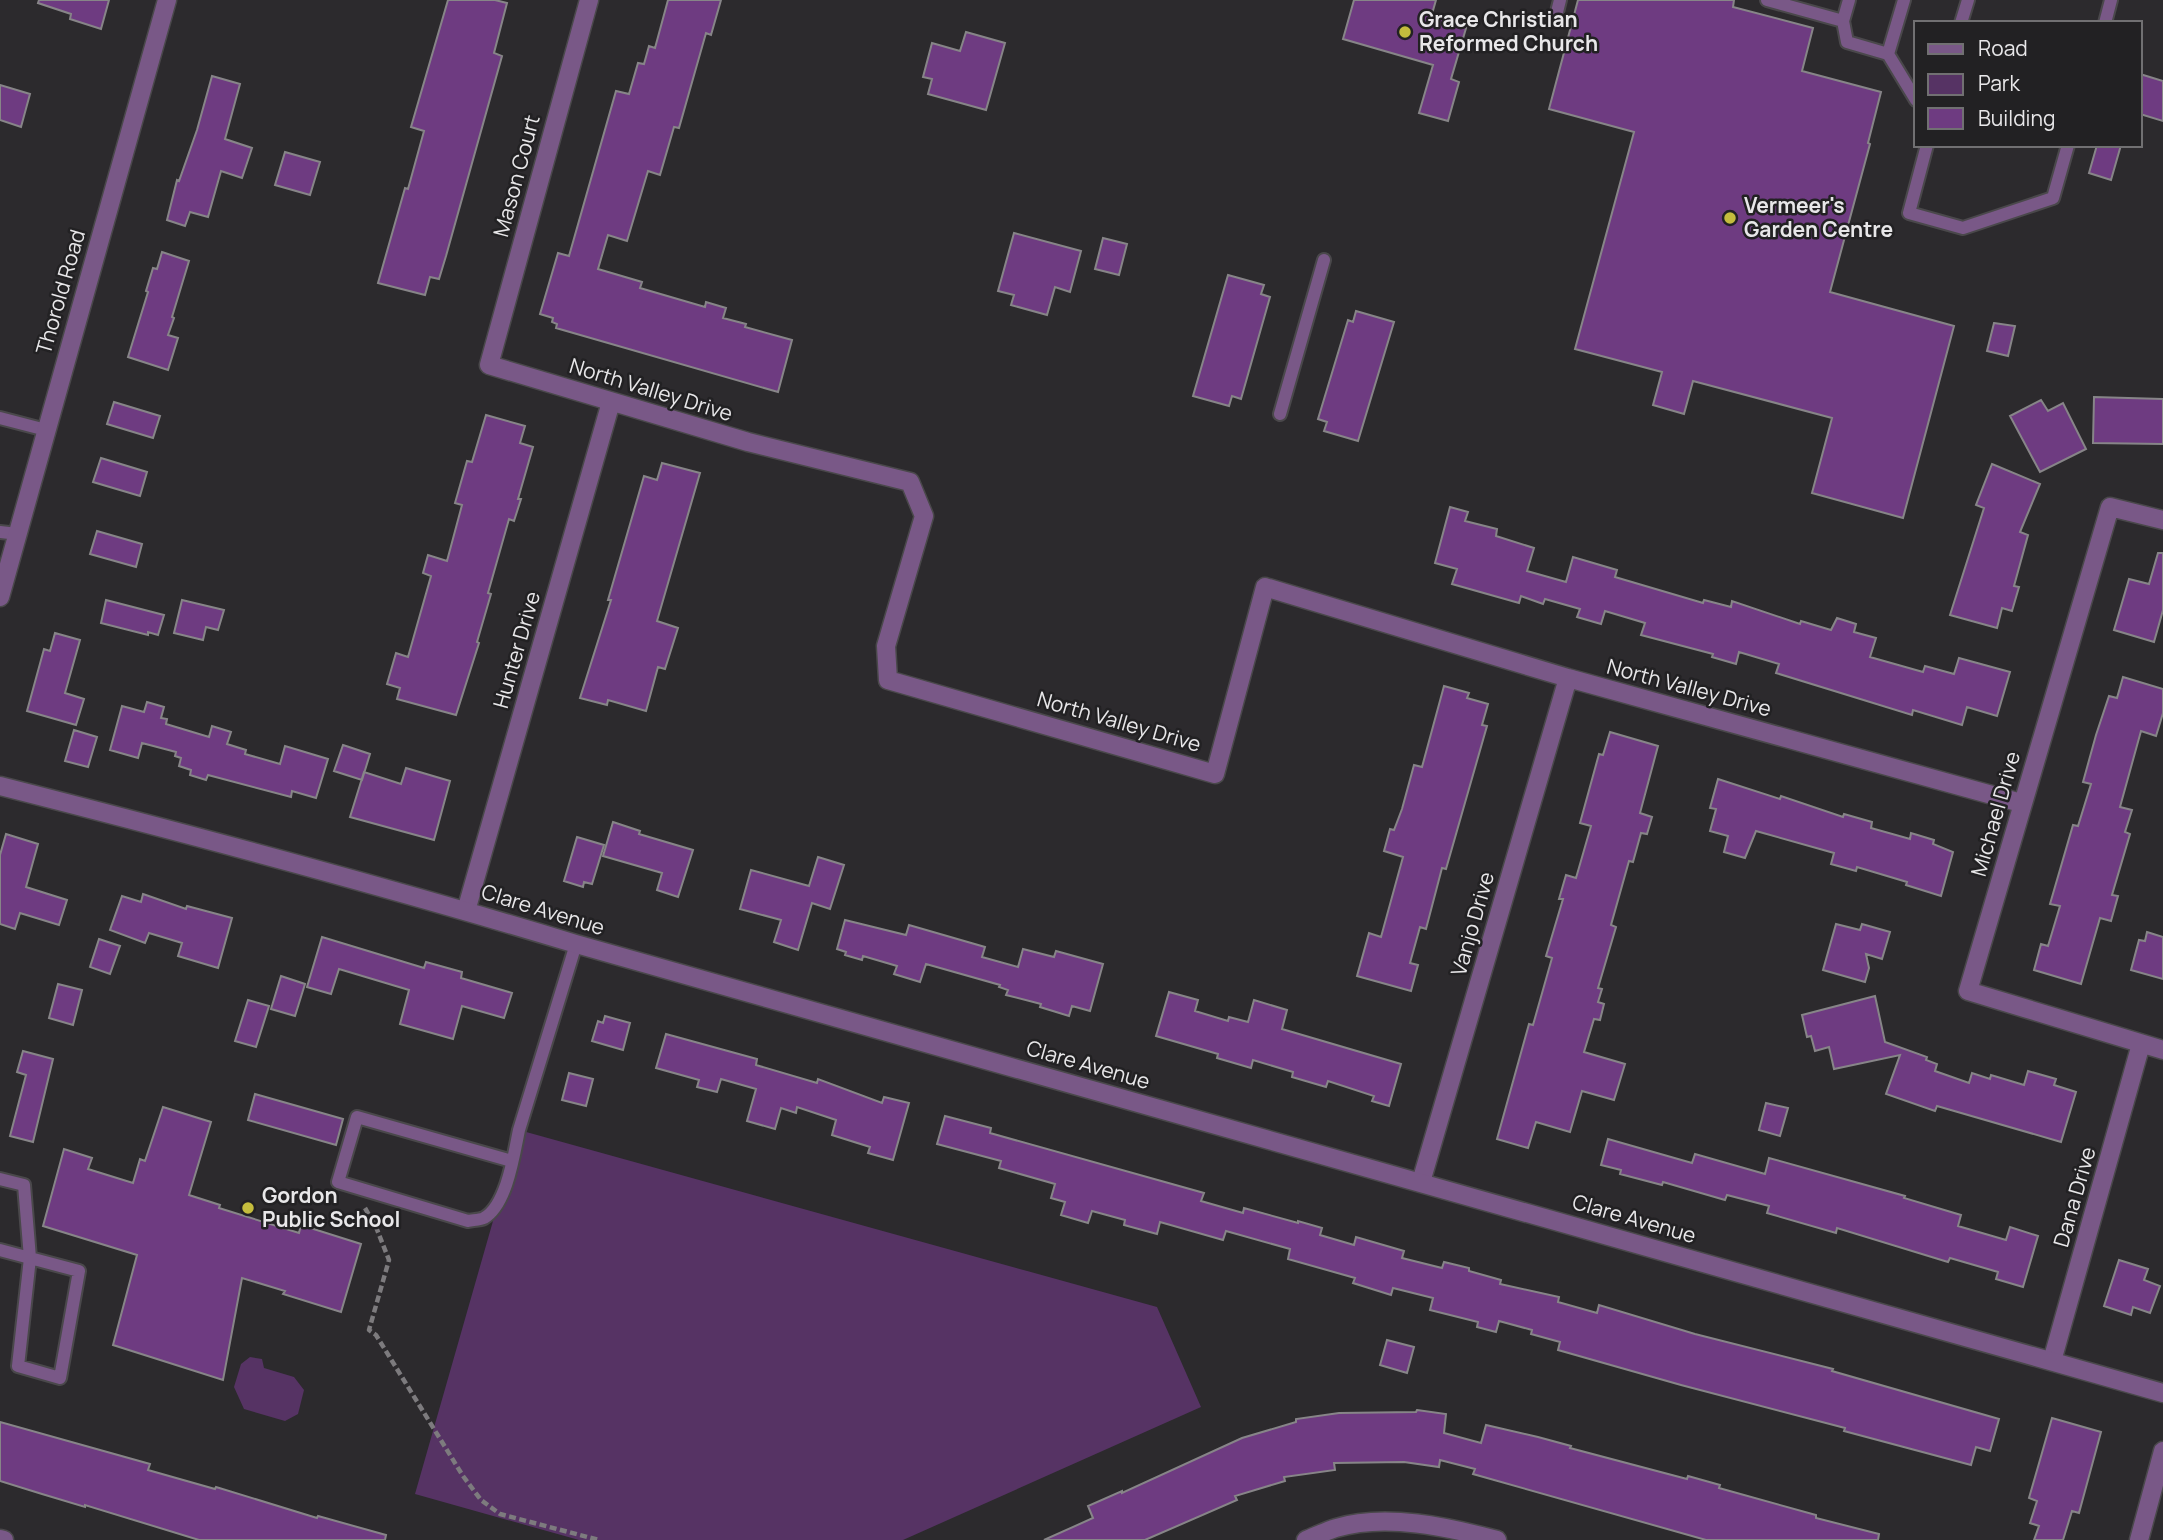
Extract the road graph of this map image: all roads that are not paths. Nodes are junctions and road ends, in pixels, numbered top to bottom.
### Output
1 (167, 0) edge
2 (589, 0) edge
3 (1560, 0) edge
4 (1767, 0) edge
5 (1849, 0) edge
6 (1904, 0) edge
7 (1968, 0) edge
8 (2111, 0) edge
9 (1556, 16) dead end
10 (1962, 21) edge
11 (2106, 21) edge
12 (1843, 22) junction
13 (1888, 54) junction
14 (1914, 97) edge
15 (1926, 147) edge
16 (2067, 147) edge
17 (1324, 260) dead end
18 (489, 365) joint
19 (611, 402) junction
20 (1280, 414) dead end
21 (0, 418) edge
22 (46, 430) junction
23 (2163, 520) edge
24 (9, 533) edge
25 (0, 597) edge
26 (1568, 678) junction
27 (0, 786) edge
28 (2021, 803) junction
29 (466, 911) junction
30 (576, 944) junction
31 (2141, 1044) junction
32 (2163, 1051) edge
33 (512, 1161) junction
34 (0, 1179) edge
35 (1421, 1182) junction
36 (0, 1250) edge
37 (30, 1258) junction
38 (2052, 1361) junction
39 (2163, 1393) edge
40 (2163, 1451) edge
41 (1306, 1540) edge
42 (1497, 1540) edge
43 (2139, 1540) edge

1 - 22 street, Thorold Road
2 - 18 street, Mason Court
3 - 9 lane
4 - 12 lane
5 - 12 lane
6 - 13 lane
7 - 10 lane
8 - 11 lane
12 - 13 lane
13 - 14 lane
15 - 16 lane
17 - 20 lane
18 - 19 street, North Valley Drive
19 - 26 street, North Valley Drive
19 - 29 street, Hunter Drive
21 - 22 lane
22 - 24 street, Thorold Road
23 - 28 street, Michael Drive
24 - 25 street, Thorold Road
26 - 28 street, North Valley Drive
26 - 35 street, Vanjo Drive
27 - 29 street, Clare Avenue
28 - 31 street, Michael Drive
29 - 30 street, Clare Avenue
30 - 33 lane
30 - 35 street, Clare Avenue
31 - 32 street, Michael Drive
31 - 38 street, Dana Drive
33 - 33 lane
34 - 37 lane
35 - 38 street, Clare Avenue
36 - 37 lane
37 - 37 lane
38 - 39 street, Clare Avenue
40 - 43 street
41 - 42 street

